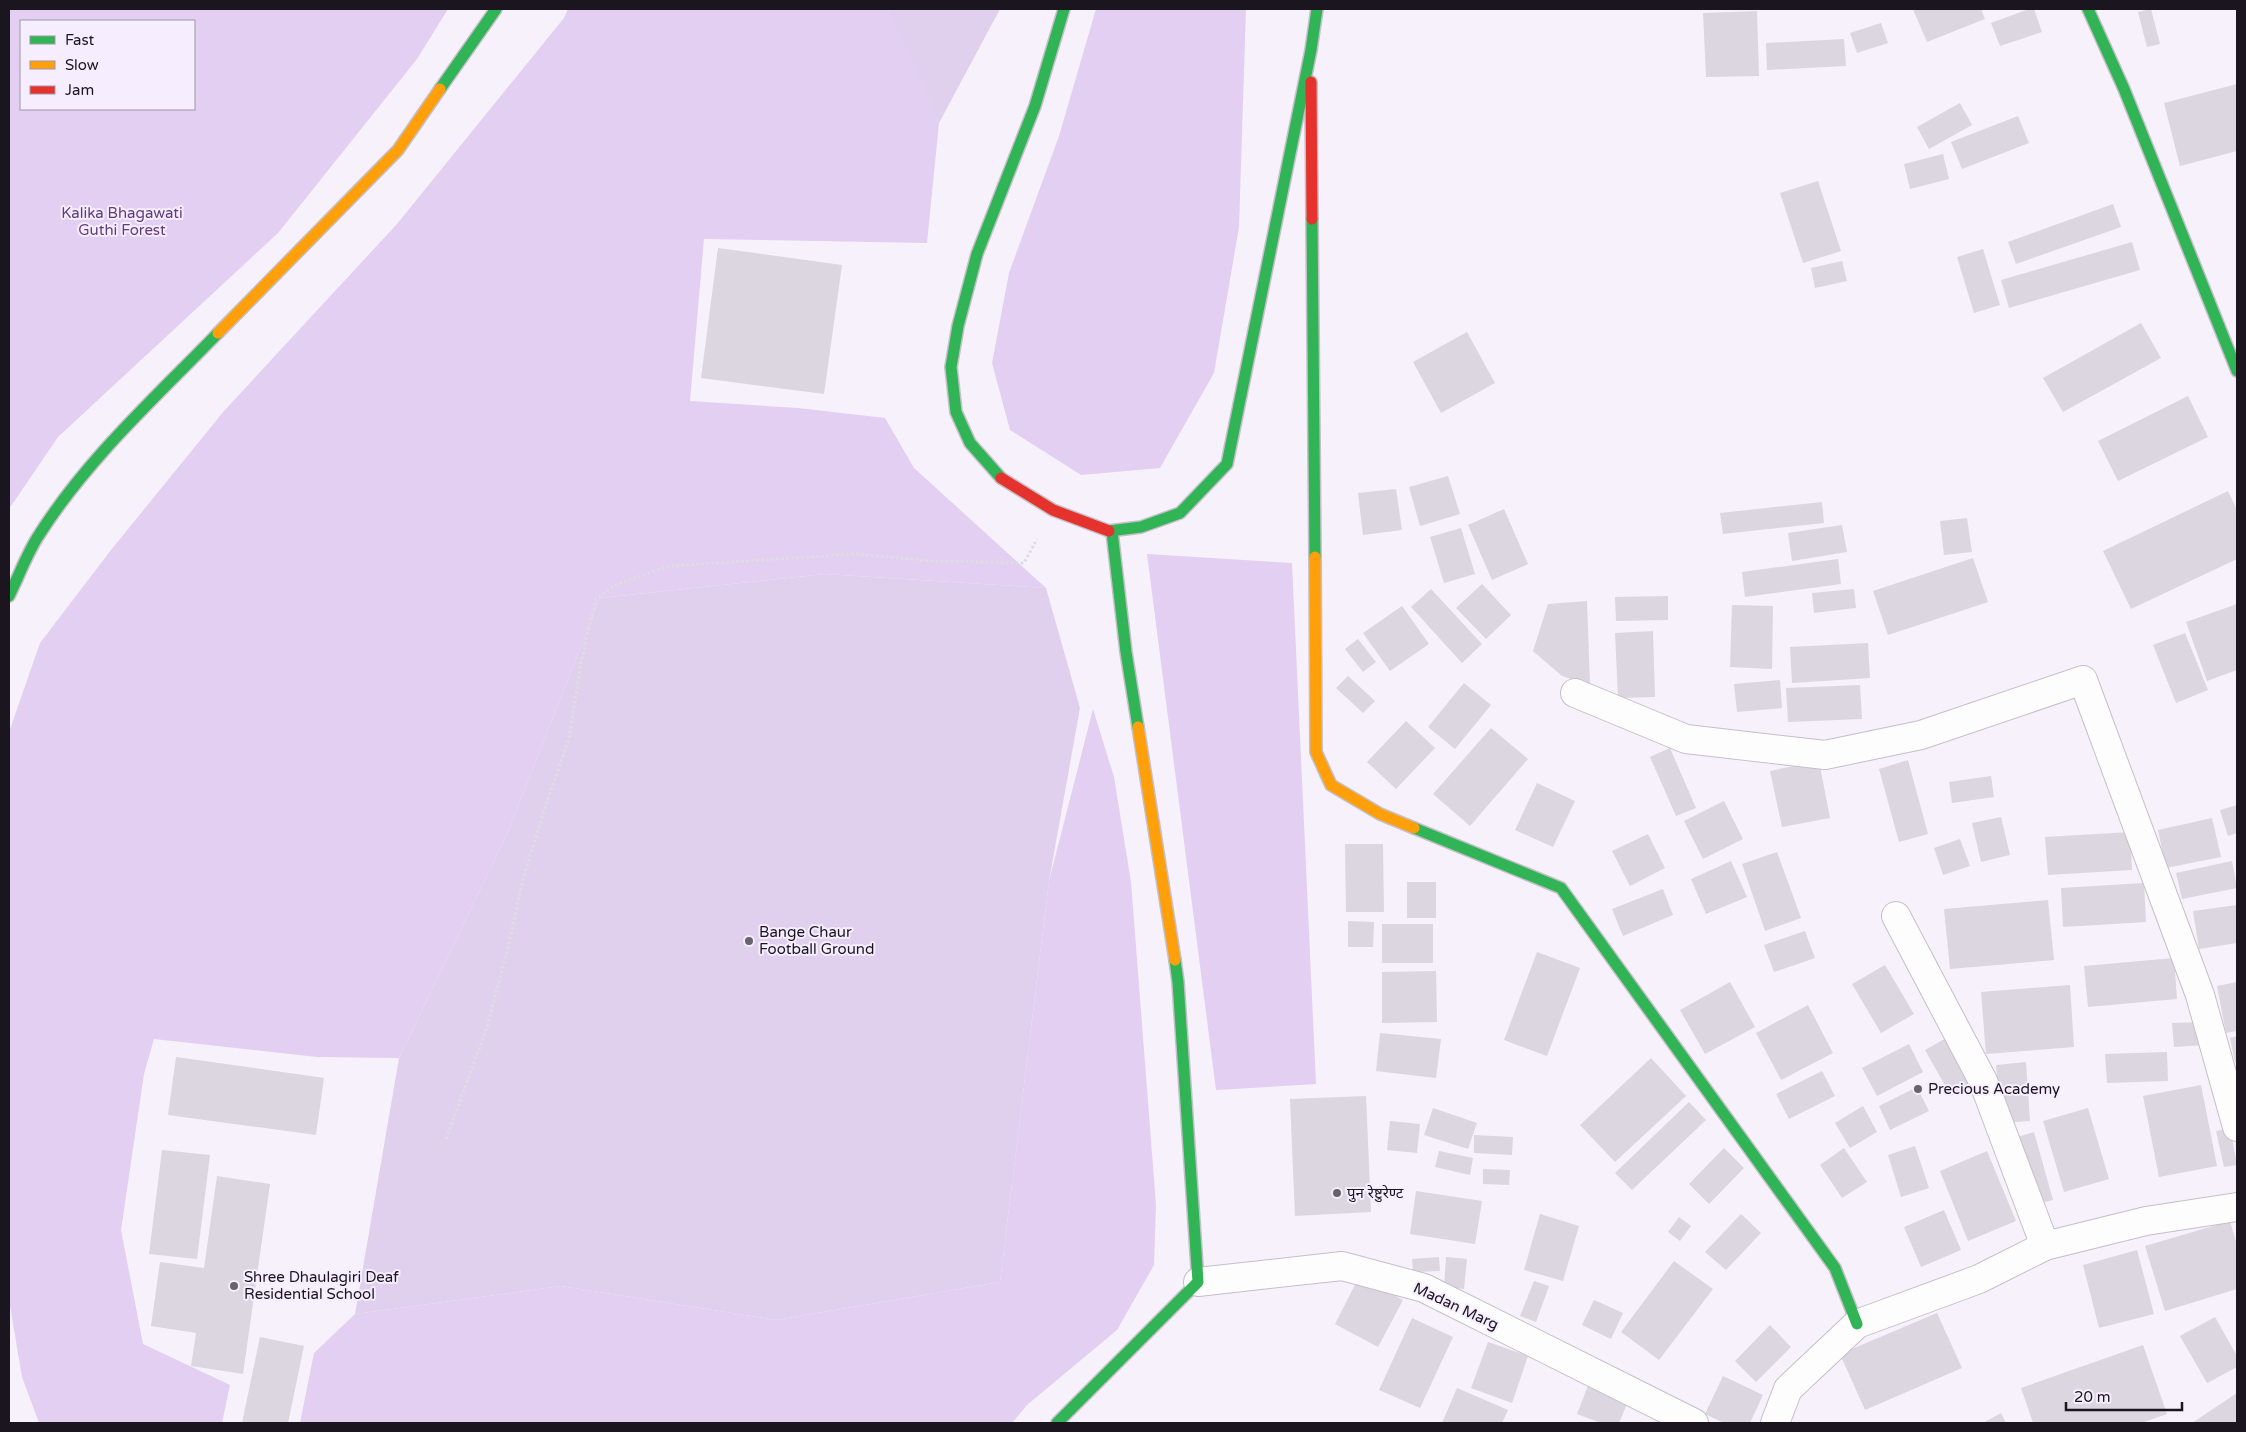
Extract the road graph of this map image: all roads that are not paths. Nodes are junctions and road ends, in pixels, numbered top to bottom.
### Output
1 (496, 9) edge
2 (1064, 9) edge
3 (1317, 9) edge
4 (2088, 9) edge
5 (1311, 50) junction
6 (2237, 370) edge
7 (1112, 532) junction
8 (9, 596) edge
9 (1575, 693) dead end
10 (1896, 916) dead end
11 (2237, 1127) edge
12 (2237, 1207) edge
13 (2045, 1246) junction
14 (1198, 1282) junction
15 (1858, 1324) junction
16 (1057, 1423) edge
17 (1694, 1423) edge
18 (1774, 1423) edge

1 - 8 main road
2 - 7 main road
3 - 5 main road
4 - 6 main road
5 - 7 main road
5 - 15 main road
7 - 14 main road
9 - 11 street
10 - 13 street
12 - 13 street
13 - 15 street
14 - 16 main road
14 - 17 street, Madan Marg
15 - 18 street

